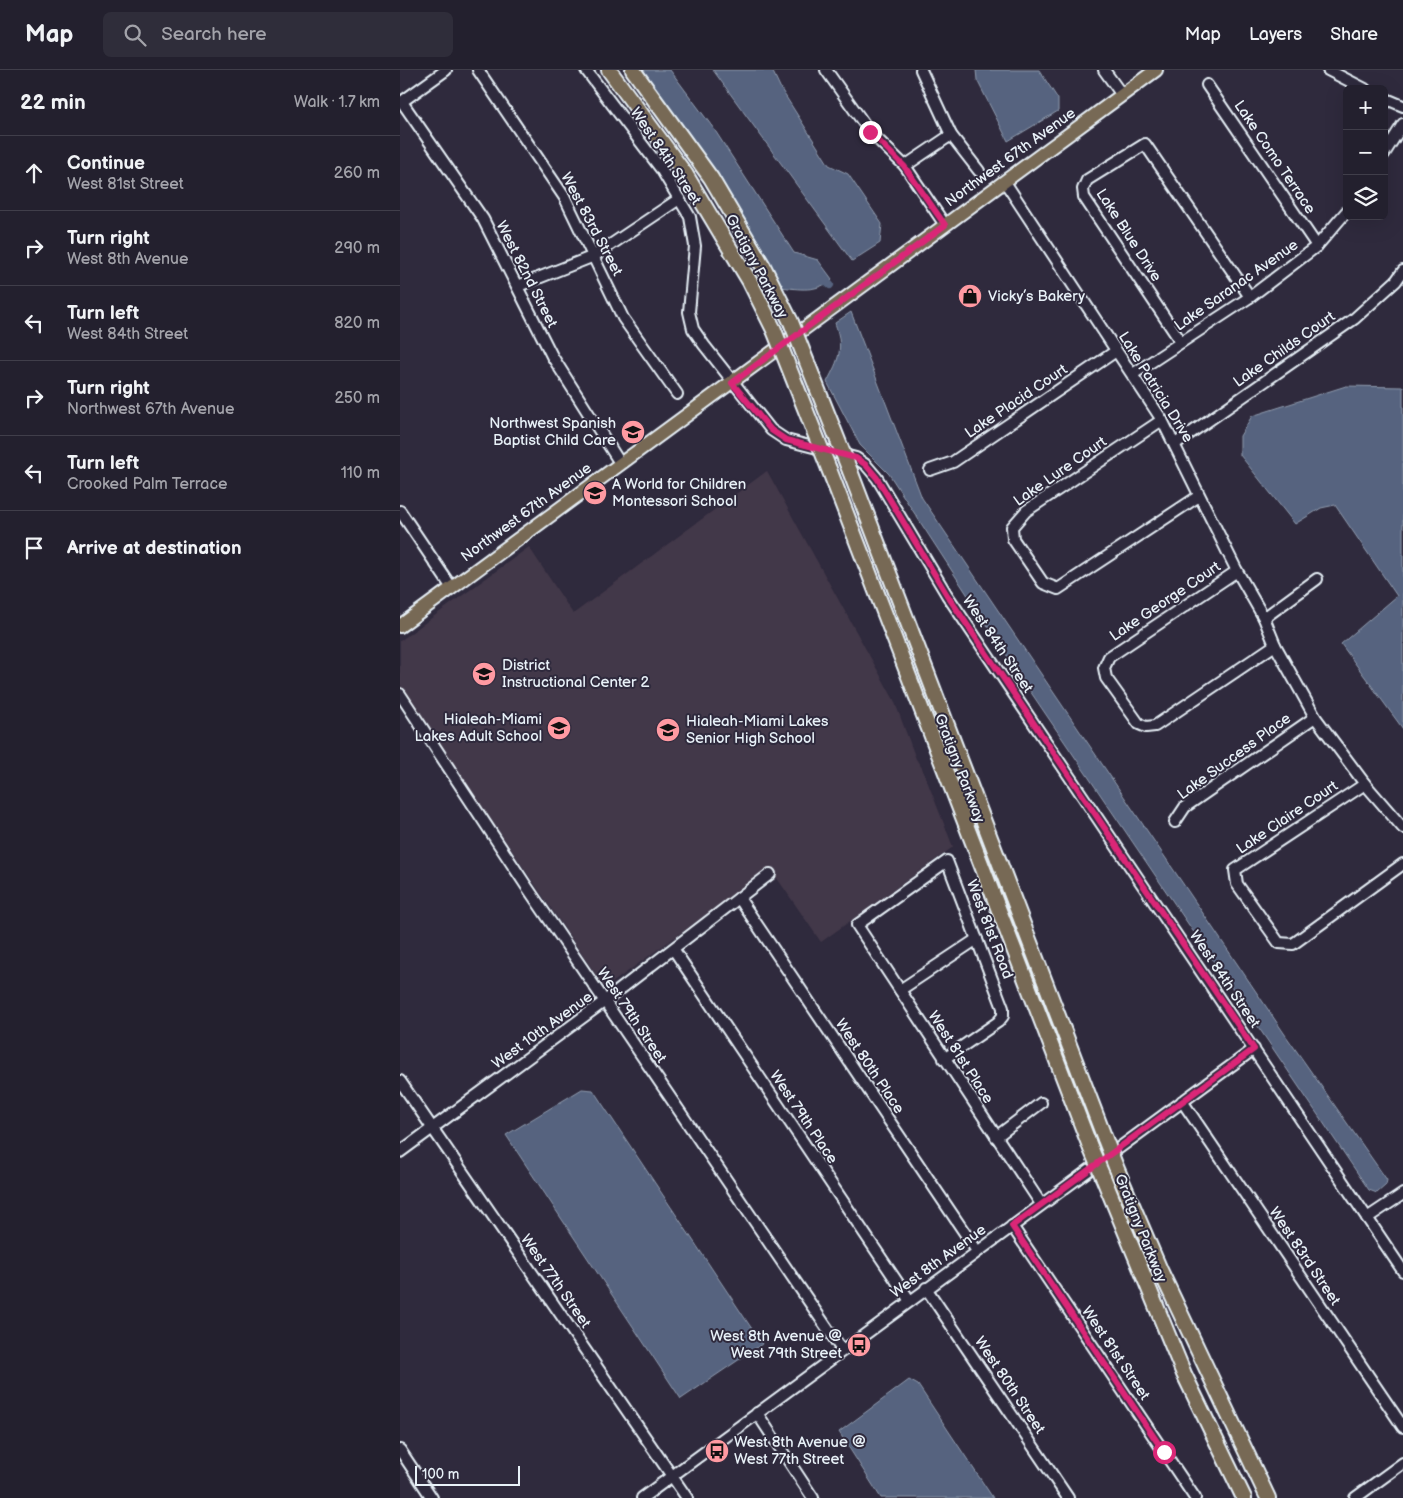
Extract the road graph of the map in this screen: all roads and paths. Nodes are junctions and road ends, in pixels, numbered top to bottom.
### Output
1 (446, 70) edge
2 (478, 70) edge
3 (586, 70) edge
4 (609, 70) edge
5 (633, 70) edge
6 (826, 70) edge
7 (922, 70) edge
8 (1104, 70) edge
9 (1156, 70) edge
10 (1328, 70) edge
11 (1207, 85) dead end
12 (1356, 85) edge
13 (1122, 95) junction
14 (1388, 100) edge
15 (401, 102) edge
16 (1403, 106) edge
17 (1403, 124) edge
18 (951, 134) junction
19 (1388, 148) edge
20 (904, 166) junction
21 (979, 171) dead end
22 (1005, 182) junction
23 (679, 199) junction
24 (1343, 216) edge
25 (945, 225) junction
26 (1317, 246) junction
27 (594, 256) junction
28 (1403, 271) edge
29 (518, 286) junction
30 (1250, 297) junction
31 (1181, 342) junction
32 (1116, 351) junction
33 (1133, 374) junction
34 (732, 383) junction
35 (676, 394) dead end
36 (1162, 420) junction
37 (1175, 444) junction
38 (620, 463) junction
39 (930, 470) dead end
40 (1199, 496) junction
41 (400, 511) edge
42 (1237, 571) junction
43 (1317, 579) dead end
44 (452, 588) junction
45 (1264, 618) junction
46 (400, 626) edge
47 (1275, 645) junction
48 (400, 694) edge
49 (1314, 717) junction
50 (1365, 784) junction
51 (1175, 822) dead end
52 (1403, 828) edge
53 (947, 861) joint
54 (1403, 864) edge
55 (770, 874) dead end
56 (739, 898) junction
57 (977, 939) junction
58 (674, 950) junction
59 (900, 990) junction
60 (605, 1001) junction
61 (1254, 1049) junction
62 (944, 1059) junction
63 (400, 1081) edge
64 (1182, 1101) junction
65 (1041, 1103) dead end
66 (432, 1128) junction
67 (996, 1137) junction
68 (400, 1152) edge
69 (1403, 1194) edge
70 (1041, 1204) junction
71 (1367, 1218) junction
72 (1012, 1226) junction
73 (977, 1251) junction
74 (1403, 1271) edge
75 (926, 1288) junction
76 (910, 1301) junction
77 (842, 1350) junction
78 (757, 1413) junction
79 (1403, 1427) edge
80 (1236, 1434) junction
81 (400, 1450) edge
82 (1403, 1463) edge
83 (672, 1476) junction
84 (432, 1498) edge
85 (642, 1498) edge
86 (687, 1498) edge
87 (814, 1498) edge
88 (1068, 1498) edge
89 (1195, 1498) edge
90 (1244, 1498) edge
91 (1268, 1498) edge
92 (1276, 1498) edge
93 (1355, 1498) edge

1 - 15 street
2 - 27 street, West 83rd Street
3 - 23 street, West 84th Street
4 - 90 highway, Gratigny Parkway, bridge
5 - 80 highway, Gratigny Parkway, bridge
6 - 20 street
7 - 18 street
8 - 13 street
9 - 13 main road, Northwest 67th Avenue
10 - 12 street
11 - 26 street, Lake Como Terrace
13 - 22 main road, Northwest 67th Avenue
14 - 16 street
15 - 29 street, West 82nd Street
17 - 19 street
18 - 20 street
18 - 21 street
20 - 25 street
22 - 25 main road, Northwest 67th Avenue
22 - 32 street, Lake Patricia Drive
23 - 27 street
23 - 34 street, West 84th Street
24 - 26 street, Lake Saranac Avenue
25 - 34 main road, Northwest 67th Avenue
26 - 30 street, Lake Saranac Avenue
27 - 29 street
27 - 35 street, West 83rd Street
28 - 37 street, Lake Childs Court
29 - 38 street, West 82nd Street
30 - 31 street, Lake Saranac Avenue
30 - 31 street, Lake Blue Drive
31 - 33 street, Lake Saranac Avenue
32 - 33 street, Lake Patricia Drive
32 - 39 street, Lake Placid Court
33 - 36 street, Lake Patricia Drive
34 - 38 main road, Northwest 67th Avenue
34 - 61 street, West 84th Street
36 - 37 street, Lake Patricia Drive
36 - 40 street, Lake Lure Court
37 - 40 street, Lake Patricia Drive
38 - 44 main road, Northwest 67th Avenue
40 - 42 street, Lake Patricia Drive
41 - 44 street
42 - 45 street, Lake Patricia Drive
42 - 47 street, Lake George Court
43 - 45 street
44 - 46 main road, Northwest 67th Avenue
45 - 47 street, Lake Patricia Drive
47 - 49 street, Lake Patricia Drive
48 - 60 street, West 79th Street
49 - 50 street, Lake Patricia Drive
49 - 51 street, Lake Success Place
50 - 52 street, Lake Patricia Drive
50 - 54 street, Lake Claire Court
53 - 57 street, West 81st Road
53 - 59 street, West 81st Place
55 - 56 street, West 10th Avenue
56 - 58 street, West 10th Avenue
56 - 73 street, West 80th Place
57 - 59 street
57 - 62 street, West 81st Road
58 - 60 street, West 10th Avenue
58 - 76 street, West 79th Place
59 - 62 street, West 81st Place
60 - 66 street, West 10th Avenue
60 - 77 street, West 79th Street
61 - 64 street, West 8th Avenue
61 - 71 street, West 84th Street
62 - 67 street, West 81st Place
63 - 66 street, West 77th Street
64 - 70 street, West 8th Avenue
64 - 79 street, West 83rd Street
65 - 67 street
66 - 68 street, West 10th Avenue
66 - 83 street, West 77th Street
67 - 70 street, West 81st Place
69 - 71 street
70 - 72 street, West 8th Avenue
71 - 74 street, West 84th Street
72 - 73 street, West 8th Avenue
72 - 89 street, West 81st Street
73 - 75 street, West 8th Avenue
75 - 76 street, West 8th Avenue
75 - 88 street, West 80th Street
76 - 77 street, West 8th Avenue
77 - 78 street, West 8th Avenue
78 - 83 street, West 8th Avenue
78 - 87 street
80 - 91 highway, Gratigny Parkway
80 - 92 highway
81 - 84 street
82 - 93 street
83 - 85 street, West 8th Avenue
83 - 86 street, West 77th Street

